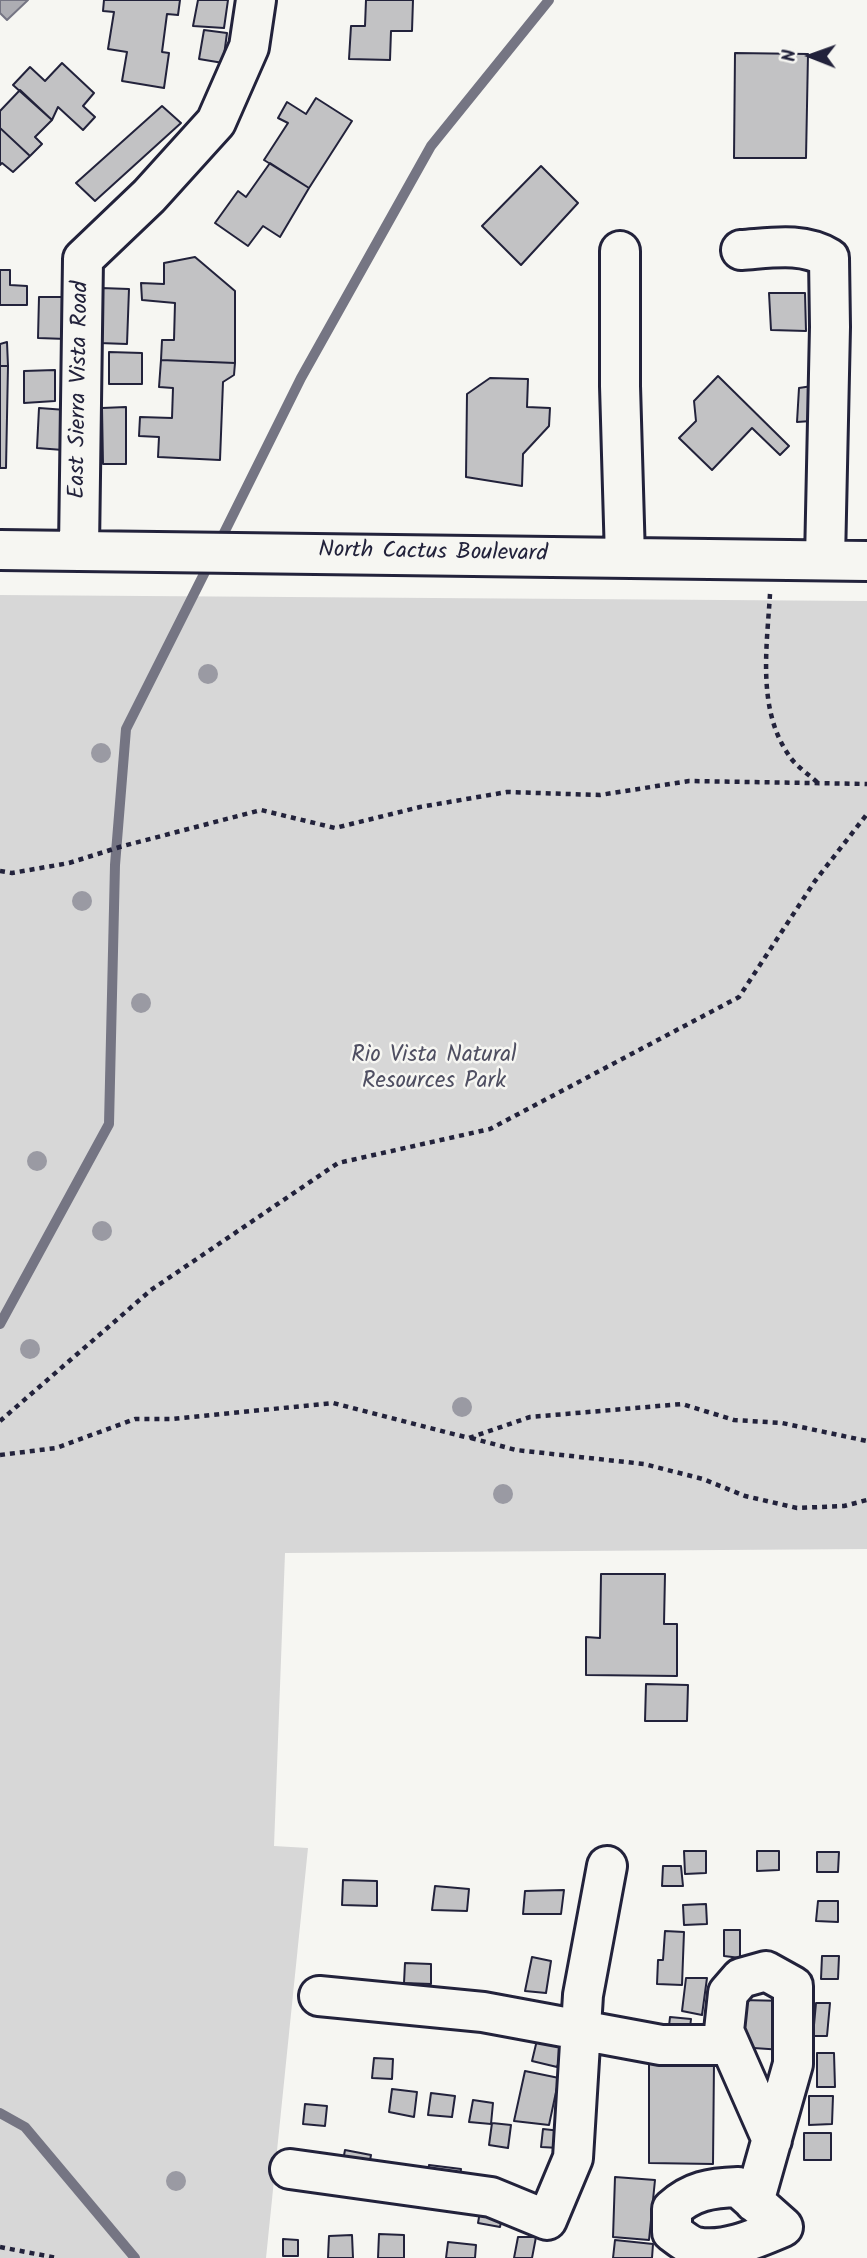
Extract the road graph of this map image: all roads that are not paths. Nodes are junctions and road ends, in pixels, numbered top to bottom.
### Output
1 (256, 0) edge
2 (741, 250) dead end
3 (620, 251) dead end
4 (79, 548) junction
5 (0, 550) edge
6 (625, 558) junction
7 (825, 560) junction
8 (867, 561) edge
9 (607, 1866) dead end
10 (319, 1996) dead end
11 (581, 2030) junction
12 (730, 2045) junction
13 (772, 2140) junction
14 (290, 2169) dead end
15 (754, 2202) junction
16 (674, 2247) edge

1 - 4 street, East Sierra Vista Road
2 - 7 street
3 - 6 street
4 - 5 street, North Cactus Boulevard
4 - 6 street, North Cactus Boulevard
6 - 7 street, North Cactus Boulevard
7 - 8 street, North Cactus Boulevard
9 - 11 street
10 - 11 street
11 - 12 street
11 - 14 street
12 - 13 street
12 - 13 street
13 - 15 street
15 - 16 street
15 - 16 street

